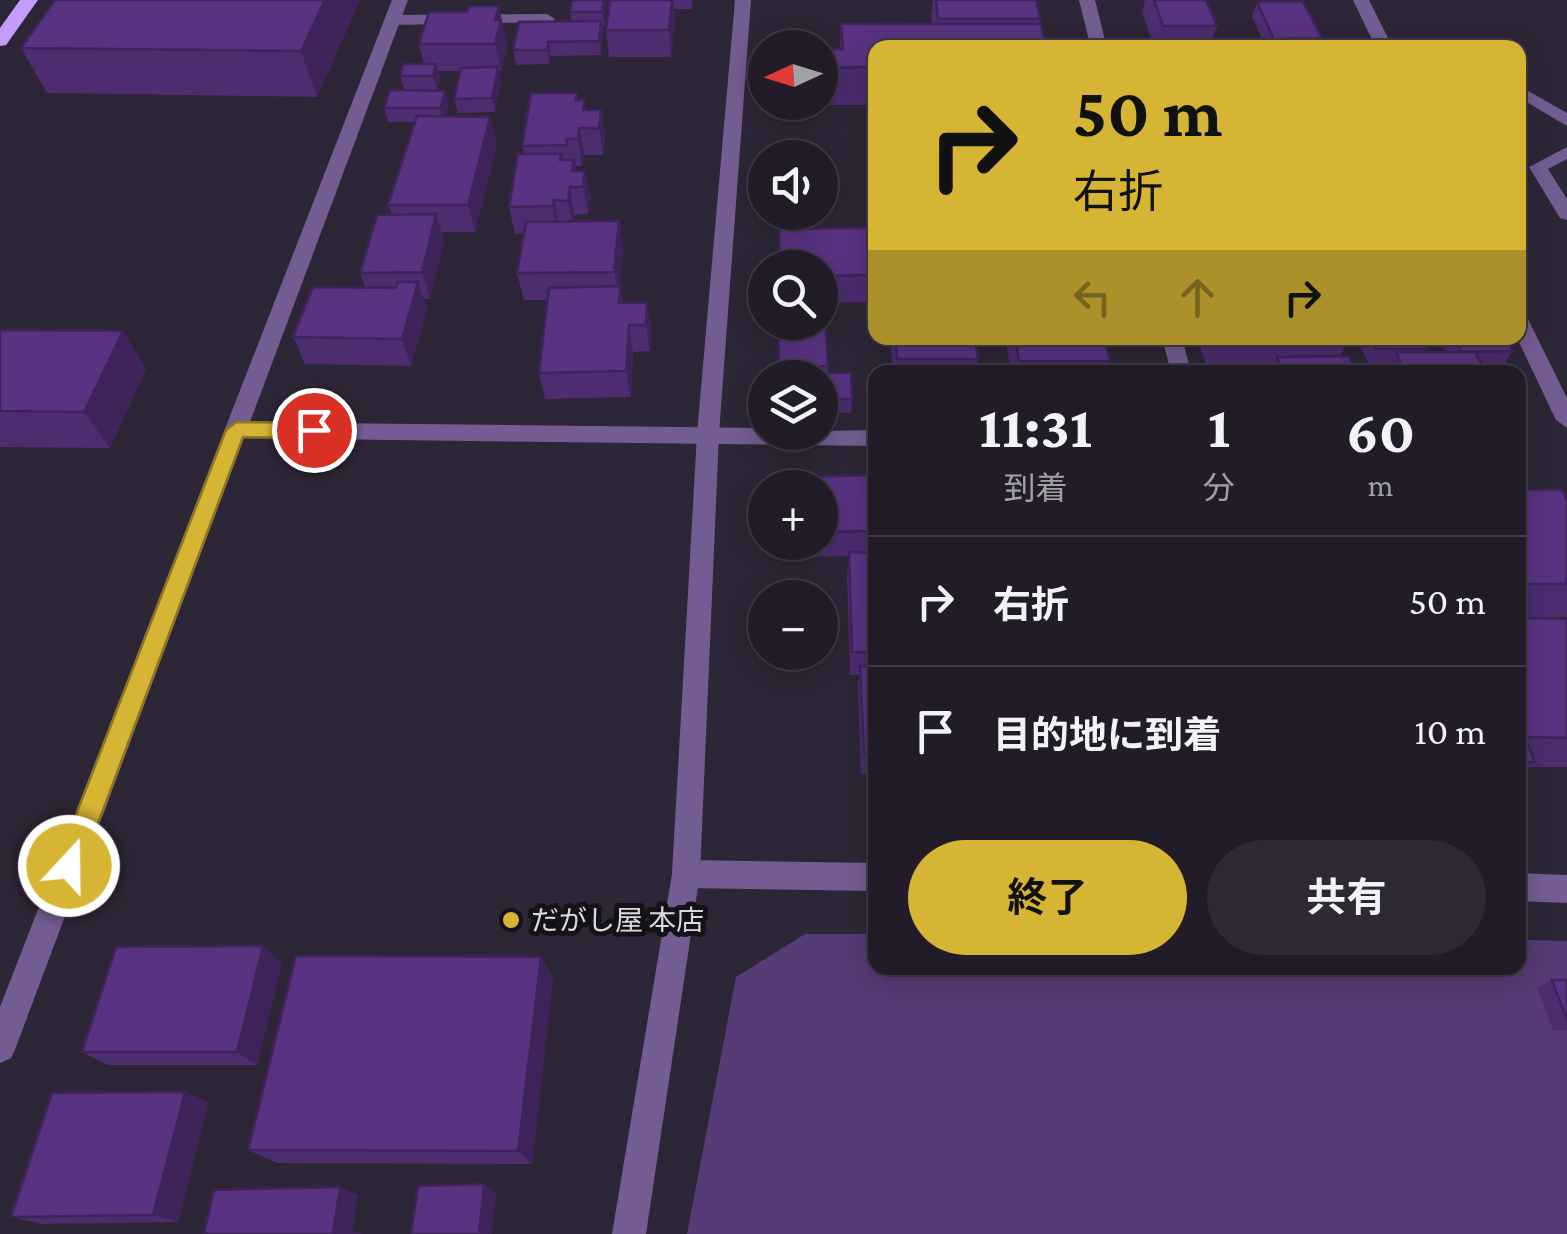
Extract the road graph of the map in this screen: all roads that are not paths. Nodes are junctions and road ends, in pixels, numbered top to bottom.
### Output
1 (29, 0) edge
2 (400, 0) edge
3 (743, 0) edge
4 (1088, 0) edge
5 (1361, 0) edge
6 (547, 19) edge
7 (392, 20) junction
8 (1097, 40) edge
9 (1380, 40) edge
10 (0, 41) edge
11 (1526, 95) edge
12 (1567, 121) edge
13 (1567, 152) edge
14 (1567, 214) edge
15 (1526, 335) edge
16 (1567, 420) edge
17 (236, 430) junction
18 (708, 434) junction
19 (868, 438) edge
20 (686, 874) junction
21 (868, 877) edge
22 (1526, 887) edge
23 (1567, 888) edge
24 (0, 1048) edge
25 (628, 1234) edge

1 - 10 highway
2 - 7 street
3 - 18 street
4 - 8 street
5 - 9 street
6 - 7 street
7 - 17 street
11 - 12 street
13 - 14 street
15 - 16 street
17 - 18 street
17 - 24 street
18 - 19 street
18 - 20 street
20 - 21 street
20 - 25 street
22 - 23 street

